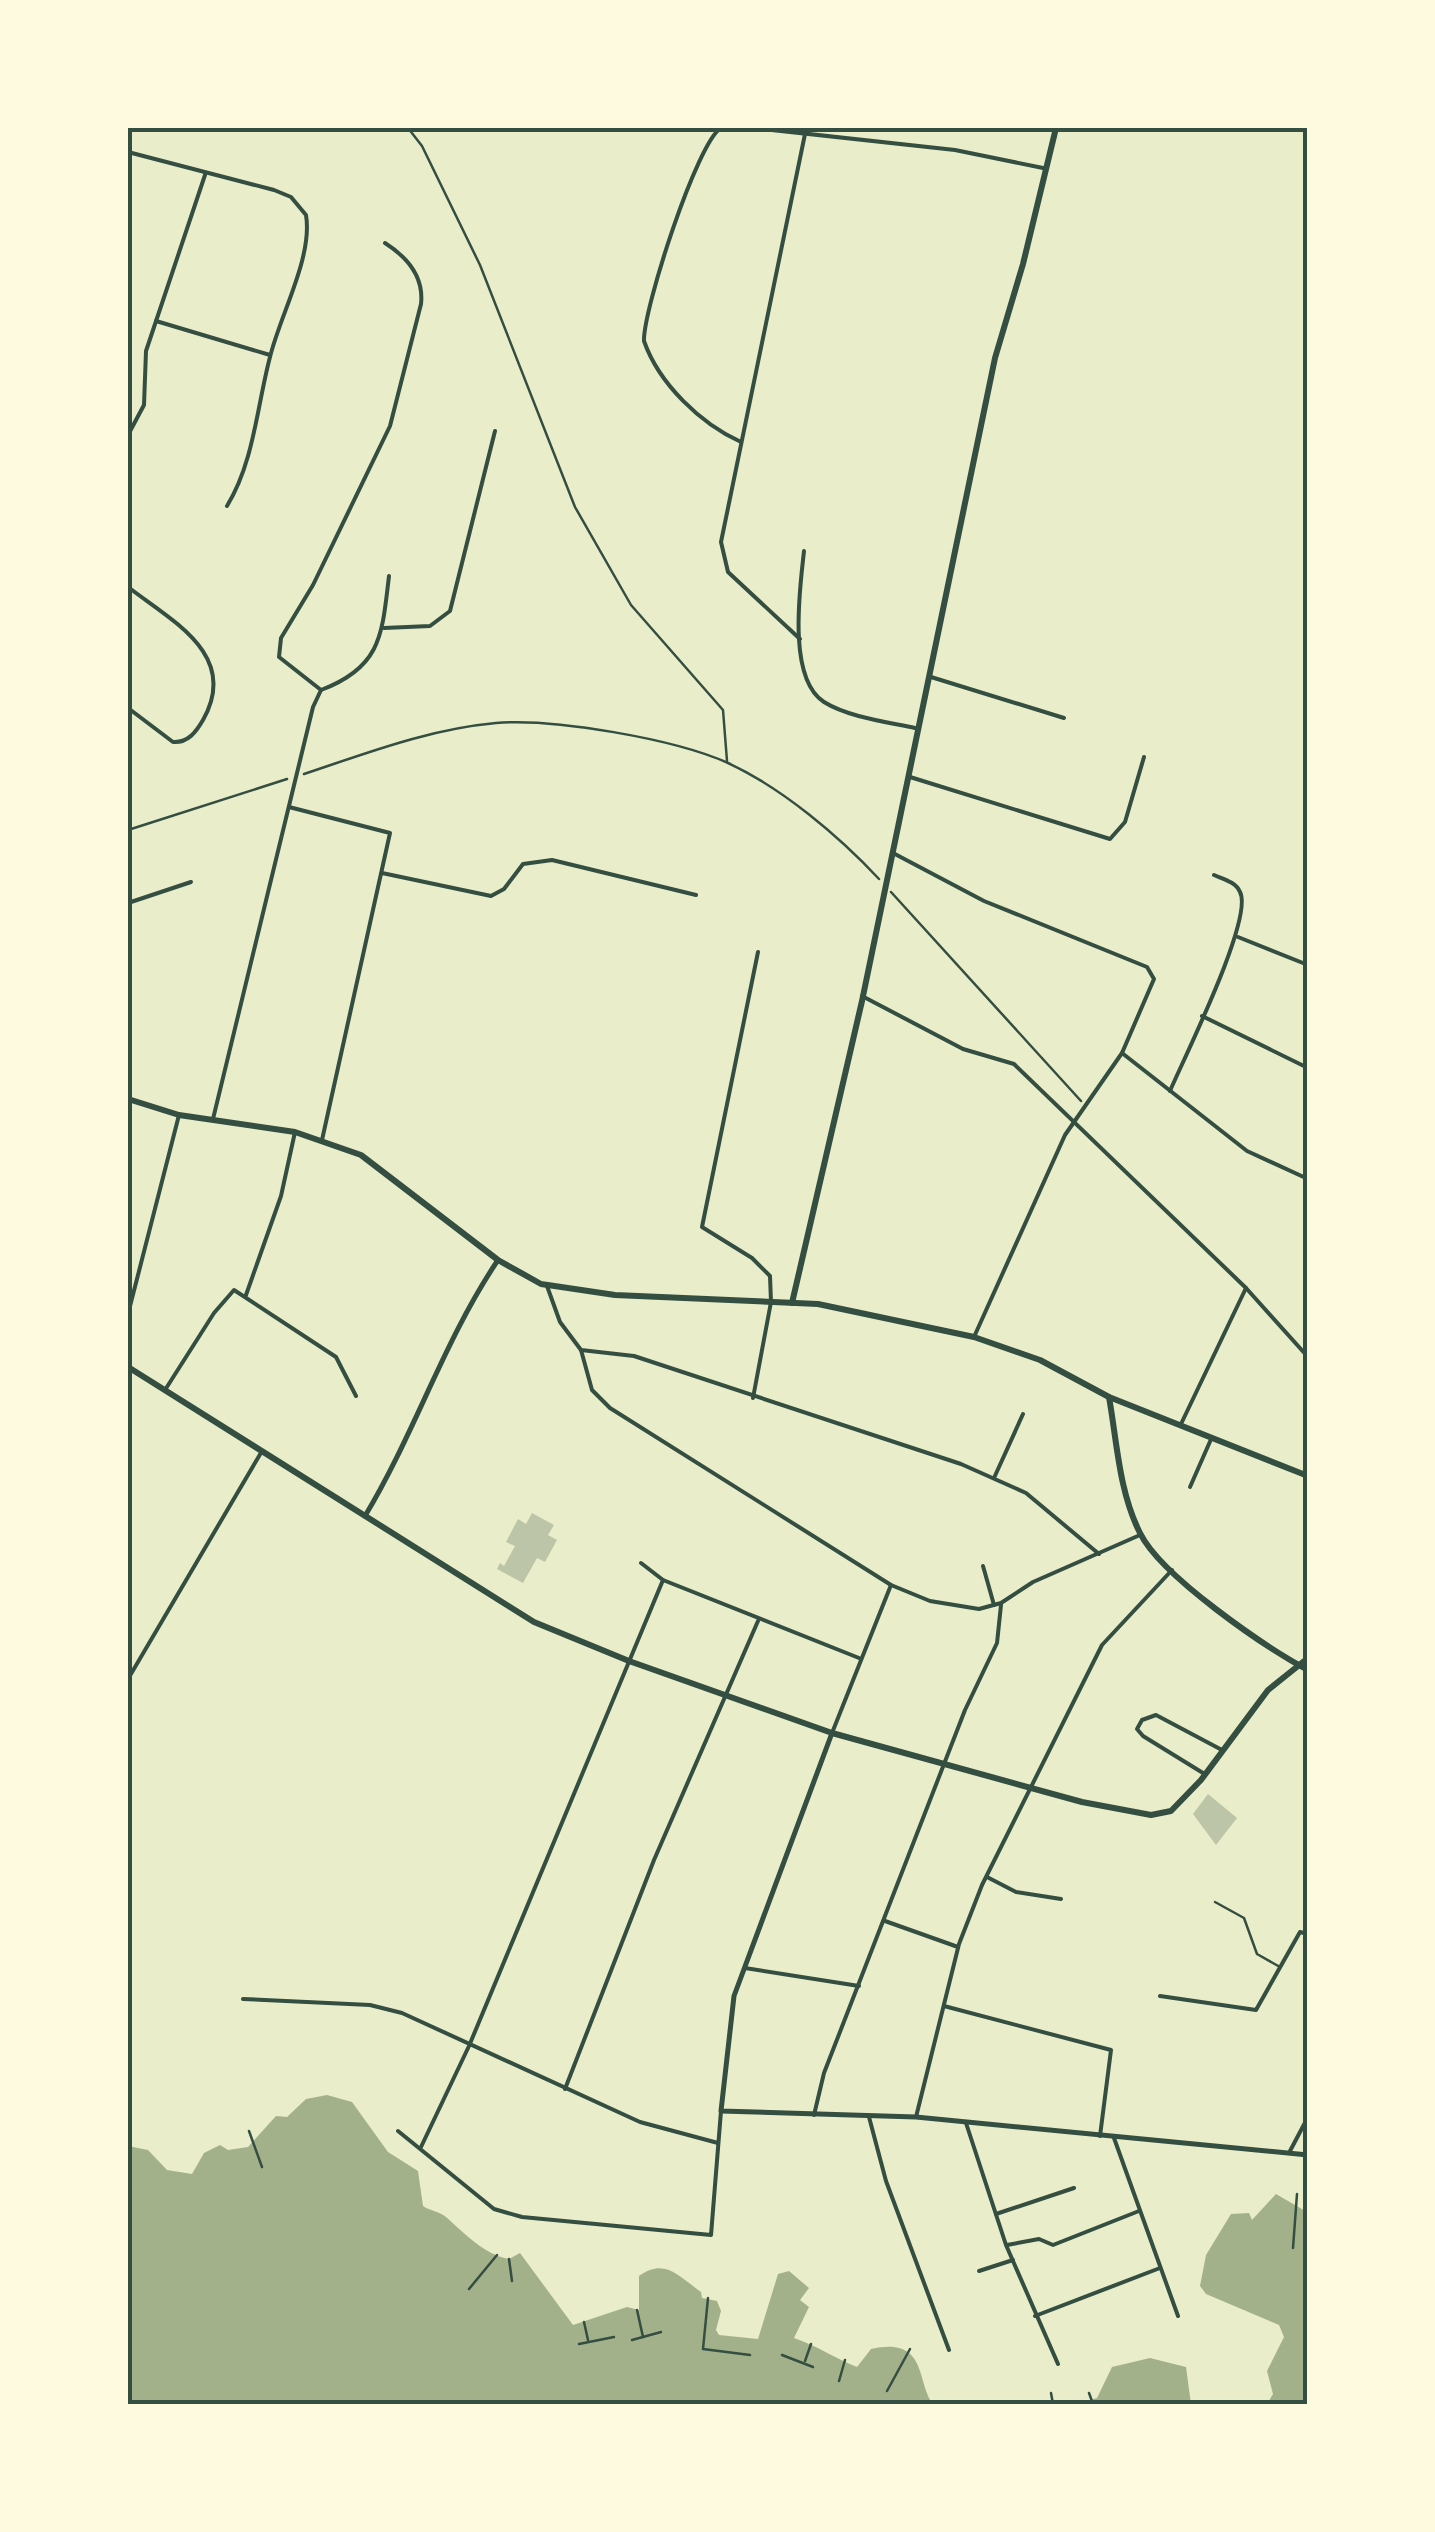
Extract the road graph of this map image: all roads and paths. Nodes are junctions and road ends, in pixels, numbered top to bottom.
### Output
1 (408, 128) edge
2 (721, 128) edge
3 (754, 128) edge
4 (1056, 128) edge
5 (805, 134) junction
6 (128, 152) edge
7 (1043, 168) junction
8 (205, 174) junction
9 (385, 243) dead end
10 (156, 321) junction
11 (270, 355) junction
12 (495, 431) dead end
13 (128, 435) edge
14 (741, 442) junction
15 (227, 506) dead end
16 (804, 551) dead end
17 (389, 576) dead end
18 (128, 587) edge
19 (384, 628) junction
20 (800, 639) junction
21 (926, 676) junction
22 (321, 690) junction
23 (128, 708) edge
24 (1064, 718) dead end
25 (915, 728) junction
26 (1144, 757) dead end
27 (727, 762) junction
28 (297, 776) junction
29 (906, 776) junction
30 (289, 807) junction
31 (128, 830) edge
32 (891, 852) junction
33 (382, 873) junction
34 (1214, 875) dead end
35 (191, 882) dead end
36 (696, 895) dead end
37 (128, 903) edge
38 (1238, 937) junction
39 (758, 952) dead end
40 (1308, 965) edge
41 (862, 996) junction
42 (1202, 1016) junction
43 (1122, 1053) junction
44 (1308, 1068) edge
45 (1170, 1091) junction
46 (128, 1099) edge
47 (1085, 1106) junction
48 (179, 1115) junction
49 (213, 1119) junction
50 (1074, 1121) junction
51 (295, 1132) junction
52 (322, 1140) junction
53 (1308, 1179) edge
54 (498, 1260) junction
55 (547, 1286) junction
56 (1246, 1288) junction
57 (246, 1295) junction
58 (771, 1302) junction
59 (792, 1303) junction
60 (128, 1314) edge
61 (974, 1337) junction
62 (581, 1350) junction
63 (1308, 1357) edge
64 (128, 1367) edge
65 (165, 1390) junction
66 (356, 1396) dead end
67 (1109, 1397) junction
68 (753, 1398) junction
69 (1022, 1414) dead end
70 (1181, 1424) junction
71 (1212, 1436) junction
72 (262, 1451) junction
73 (1308, 1476) edge
74 (994, 1478) junction
75 (1190, 1487) dead end
76 (364, 1516) junction
77 (1140, 1534) junction
78 (1099, 1554) junction
79 (642, 1562) dead end
80 (983, 1566) dead end
81 (1172, 1570) junction
82 (663, 1580) junction
83 (890, 1585) junction
84 (998, 1604) junction
85 (758, 1621) junction
86 (858, 1658) junction
87 (1308, 1658) edge
88 (629, 1661) junction
89 (1298, 1664) junction
90 (1308, 1670) edge
91 (128, 1678) edge
92 (727, 1696) junction
93 (832, 1733) junction
94 (1222, 1750) junction
95 (946, 1766) junction
96 (1205, 1774) junction
97 (1030, 1789) junction
98 (987, 1877) junction
99 (1061, 1899) dead end
100 (1215, 1902) dead end
101 (885, 1921) junction
102 (1308, 1934) edge
103 (958, 1947) junction
104 (1280, 1967) junction
105 (745, 1968) junction
106 (859, 1986) junction
107 (1160, 1996) dead end
108 (244, 1999) dead end
109 (944, 2006) junction
110 (469, 2046) junction
111 (565, 2089) junction
112 (721, 2111) junction
113 (814, 2115) junction
114 (916, 2116) junction
115 (869, 2117) junction
116 (1308, 2117) edge
117 (966, 2123) junction
118 (398, 2130) dead end
119 (249, 2131) dead end
120 (1100, 2136) junction
121 (1114, 2138) junction
122 (718, 2143) junction
123 (421, 2147) junction
124 (1290, 2151) junction
125 (1308, 2156) edge
126 (262, 2167) dead end
127 (1074, 2188) dead end
128 (1297, 2194) dead end
129 (1139, 2211) junction
130 (996, 2214) junction
131 (1006, 2245) junction
132 (1293, 2248) dead end
133 (497, 2255) dead end
134 (509, 2260) dead end
135 (1013, 2260) junction
136 (1160, 2268) junction
137 (979, 2271) dead end
138 (512, 2281) dead end
139 (469, 2289) dead end
140 (708, 2298) dead end
141 (637, 2310) dead end
142 (1035, 2316) junction
143 (1178, 2316) dead end
144 (584, 2322) dead end
145 (661, 2332) dead end
146 (614, 2337) dead end
147 (644, 2337) junction
148 (632, 2340) dead end
149 (589, 2342) junction
150 (579, 2344) dead end
151 (812, 2344) dead end
152 (910, 2349) dead end
153 (949, 2350) dead end
154 (750, 2355) dead end
155 (782, 2355) dead end
156 (846, 2360) dead end
157 (804, 2364) junction
158 (1058, 2364) dead end
159 (813, 2367) dead end
160 (839, 2381) dead end
161 (887, 2391) dead end
162 (1051, 2393) dead end
163 (1089, 2394) dead end
164 (1053, 2404) edge
165 (1093, 2404) edge

1 - 27 path
2 - 14 street
3 - 5 street
4 - 7 main road
5 - 7 street
5 - 14 street
6 - 8 street
7 - 21 main road
8 - 10 street
8 - 11 street
9 - 22 street
10 - 11 street
10 - 13 street
11 - 15 street
12 - 19 street
14 - 20 street
16 - 20 street
17 - 19 street
18 - 23 street
19 - 22 street
20 - 25 street
21 - 24 street
21 - 25 main road
22 - 28 street
25 - 29 main road
26 - 29 street
27 - 28 path
27 - 47 path
28 - 30 street
28 - 31 path
29 - 32 main road
30 - 33 street
30 - 49 street
32 - 41 main road
32 - 43 street
33 - 36 street
33 - 52 street
34 - 38 street
35 - 37 street
38 - 40 street
38 - 42 street
39 - 58 street
41 - 50 street
41 - 59 main road
42 - 44 street
42 - 45 street
43 - 45 street
43 - 47 street
45 - 53 street
46 - 48 main road
47 - 50 street
48 - 49 main road
48 - 60 street
49 - 51 main road
50 - 56 street
50 - 61 street
51 - 52 main road
51 - 57 street
52 - 54 main road
54 - 55 main road
54 - 76 street
55 - 58 main road
55 - 62 street
56 - 63 street
56 - 70 street
57 - 65 street
57 - 66 street
58 - 59 main road
58 - 68 street
59 - 61 main road
61 - 67 main road
62 - 68 street
62 - 83 street
64 - 65 main road
65 - 72 main road
67 - 70 main road
67 - 77 main road
68 - 74 street
69 - 74 street
70 - 71 main road
71 - 73 main road
71 - 75 street
72 - 76 main road
72 - 91 street
74 - 78 street
76 - 88 main road
77 - 78 street
77 - 81 main road
78 - 84 street
79 - 82 street
80 - 84 street
81 - 89 main road
81 - 97 street
82 - 85 street
82 - 88 street
83 - 84 street
83 - 86 street
84 - 95 street
85 - 86 street
85 - 92 street
86 - 93 street
87 - 89 main road
88 - 92 main road
88 - 110 street
89 - 90 main road
89 - 94 main road
92 - 93 main road
92 - 111 street
93 - 95 main road
93 - 105 street
94 - 96 main road
94 - 96 street
95 - 97 main road
95 - 101 street
96 - 97 main road
97 - 98 street
98 - 99 street
98 - 103 street
100 - 104 lane
101 - 103 street
101 - 106 street
102 - 104 street
103 - 109 street
104 - 107 street
105 - 106 street
105 - 112 street
106 - 113 street
108 - 110 street
109 - 114 street
109 - 120 street
110 - 111 street
110 - 123 street
111 - 122 street
112 - 113 street
112 - 122 street
113 - 115 street
114 - 115 street
114 - 117 street
115 - 153 street
116 - 124 street
117 - 120 street
117 - 130 street
118 - 123 street
119 - 126 path
120 - 121 street
121 - 124 street
121 - 129 street
122 - 123 street
124 - 125 street
127 - 130 street
128 - 132 path
129 - 131 street
129 - 136 street
130 - 131 street
131 - 135 street
133 - 139 path
134 - 138 path
135 - 137 street
135 - 142 street
136 - 142 street
136 - 143 street
140 - 154 path
141 - 147 path
142 - 158 street
144 - 149 path
145 - 147 path
146 - 149 path
147 - 148 path
149 - 150 path
151 - 157 path
152 - 161 path
155 - 157 path
156 - 160 path
157 - 159 path
162 - 164 path
163 - 165 path

